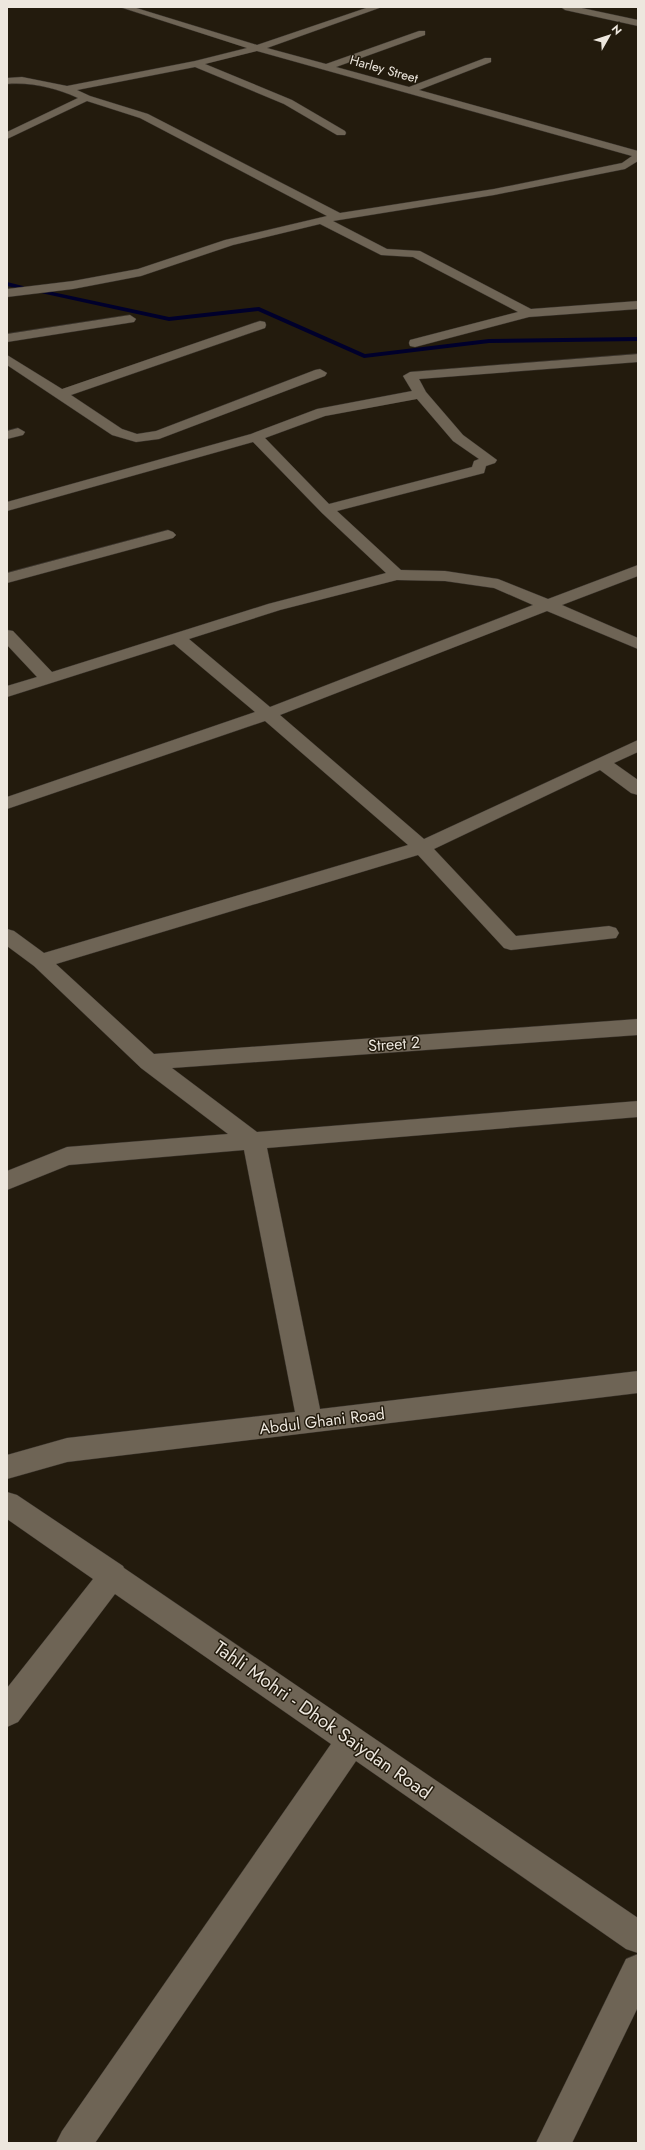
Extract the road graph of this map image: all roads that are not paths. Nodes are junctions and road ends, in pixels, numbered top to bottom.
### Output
1 (124, 7) edge
2 (378, 7) edge
3 (565, 7) edge
4 (593, 7) edge
5 (638, 17) edge
6 (638, 23) edge
7 (422, 33) dead end
8 (257, 48) junction
9 (488, 60) dead end
10 (196, 64) junction
11 (327, 67) junction
12 (7, 81) edge
13 (67, 89) junction
14 (410, 90) junction
15 (86, 98) junction
16 (341, 133) dead end
17 (7, 136) edge
18 (638, 155) edge
19 (340, 218) junction
20 (321, 220) junction
21 (7, 293) edge
22 (638, 305) edge
23 (529, 313) junction
24 (130, 319) dead end
25 (260, 326) dead end
26 (7, 338) edge
27 (415, 343) dead end
28 (7, 358) edge
29 (638, 358) edge
30 (320, 373) dead end
31 (62, 394) junction
32 (420, 394) junction
33 (256, 437) junction
34 (7, 507) edge
35 (326, 509) junction
36 (168, 535) dead end
37 (638, 570) edge
38 (397, 575) junction
39 (7, 578) edge
40 (546, 605) junction
41 (7, 635) edge
42 (177, 638) junction
43 (638, 644) edge
44 (49, 679) junction
45 (7, 692) edge
46 (268, 714) junction
47 (638, 745) edge
48 (601, 762) junction
49 (638, 789) edge
50 (7, 803) edge
51 (422, 847) junction
52 (609, 934) dead end
53 (7, 936) edge
54 (41, 962) junction
55 (638, 1027) edge
56 (149, 1062) junction
57 (638, 1109) edge
58 (254, 1142) junction
59 (7, 1181) edge
60 (638, 1382) edge
61 (310, 1422) junction
62 (7, 1467) edge
63 (7, 1504) edge
64 (113, 1575) junction
65 (7, 1712) edge
66 (352, 1740) junction
67 (638, 1937) edge
68 (638, 1971) edge
69 (74, 2143) edge
70 (554, 2143) edge

1 - 8 street, Harley Street
2 - 8 street
3 - 6 street
4 - 5 street
7 - 11 street
8 - 10 street
8 - 11 street, Harley Street
9 - 14 street
10 - 13 street
10 - 16 street
11 - 14 street, Harley Street
12 - 13 street
13 - 15 street
14 - 18 street, Harley Street
15 - 17 street
15 - 19 street
18 - 19 street
19 - 20 street
20 - 21 street
20 - 23 street
22 - 23 street
23 - 27 street
24 - 26 street
25 - 31 street
28 - 31 street
29 - 32 street
30 - 31 street
32 - 33 street
32 - 35 street
33 - 34 street
33 - 35 street
35 - 38 street
36 - 39 street
37 - 40 street
38 - 40 street
38 - 42 street
40 - 43 street
40 - 46 street
41 - 44 street
42 - 44 street
42 - 46 street
44 - 45 street
46 - 50 street
46 - 51 street
47 - 48 street
48 - 49 street
48 - 51 street
51 - 52 street
51 - 54 street
53 - 54 street
54 - 56 street
55 - 56 street, Street 2
56 - 58 street
57 - 58 street
58 - 59 street
58 - 61 street
60 - 61 street, Abdul Ghani Road
61 - 62 street, Abdul Ghani Road
63 - 64 street, Tahli Mohri - Dhok Saiydan Road
64 - 65 street
64 - 66 street, Tahli Mohri - Dhok Saiydan Road
66 - 67 street, Tahli Mohri - Dhok Saiydan Road
66 - 69 street
68 - 70 street

